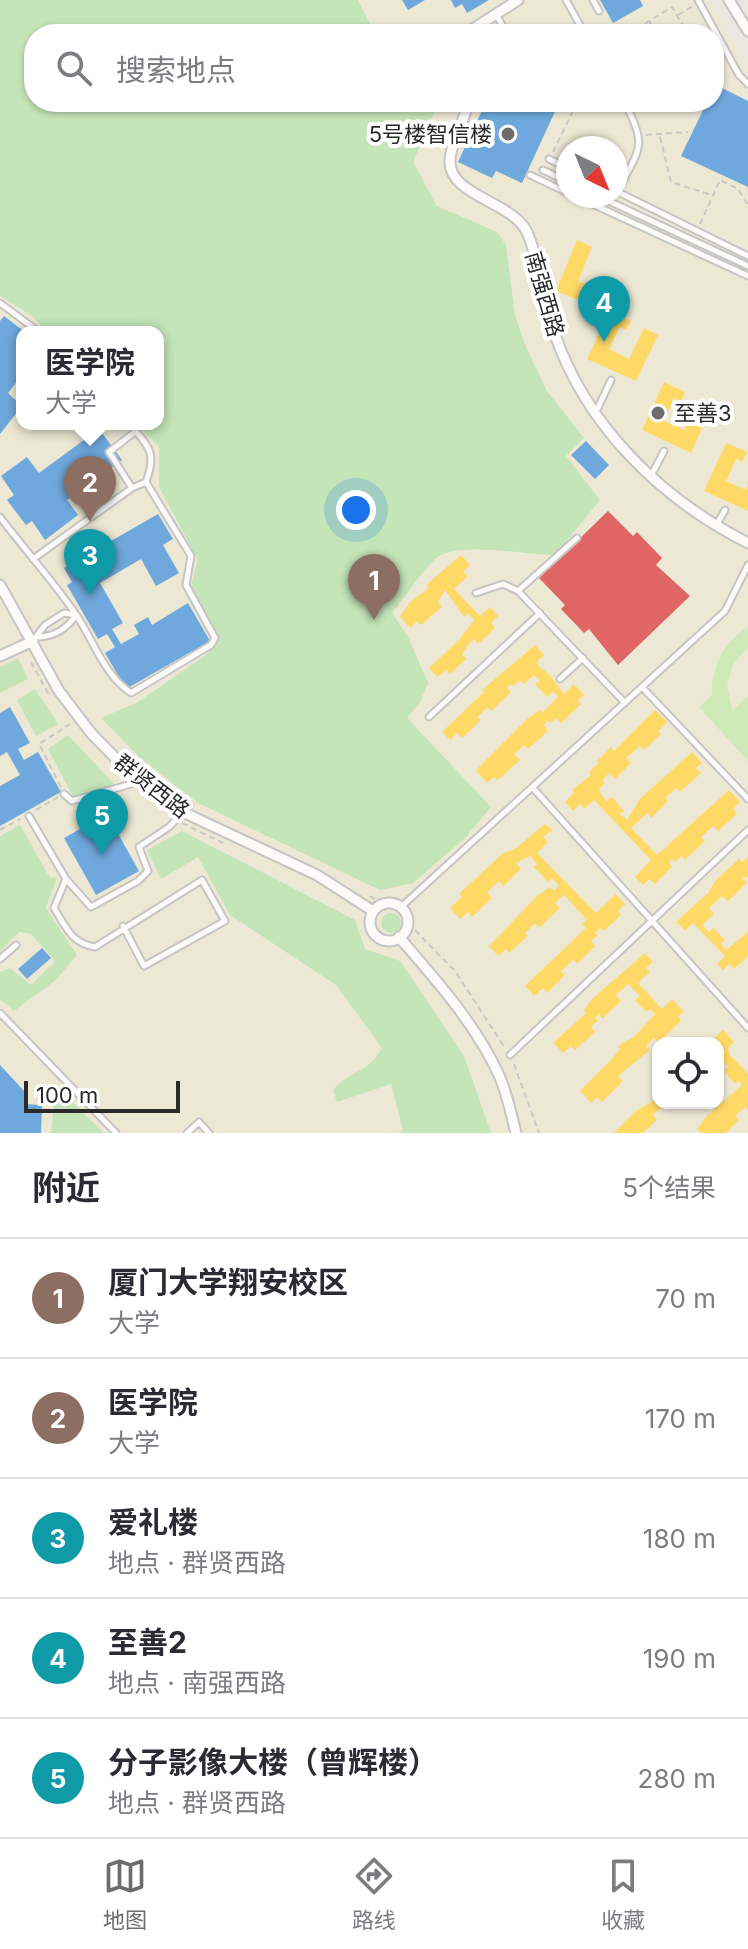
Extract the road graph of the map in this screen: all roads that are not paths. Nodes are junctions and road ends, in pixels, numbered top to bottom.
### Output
1 (518, 0) edge
2 (566, 0) edge
3 (593, 0) edge
4 (729, 0) edge
5 (698, 1) edge
6 (599, 11) dead end
7 (495, 13) junction
8 (479, 24) edge
9 (501, 24) edge
10 (579, 24) edge
11 (711, 24) edge
12 (748, 31) edge
13 (724, 48) edge
14 (748, 84) edge
15 (465, 112) edge
16 (629, 112) edge
17 (549, 159) road end
18 (556, 162) edge
19 (628, 169) edge
20 (543, 170) dead end
21 (530, 175) dead end
22 (556, 176) edge
23 (556, 187) edge
24 (628, 197) edge
25 (601, 208) edge
26 (625, 208) edge
27 (721, 242) junction
28 (717, 251) junction
29 (748, 256) edge
30 (748, 266) edge
31 (748, 276) edge
32 (0, 303) edge
33 (31, 326) edge
34 (611, 380) dead end
35 (595, 413) junction
36 (136, 431) joint
37 (664, 451) dead end
38 (651, 477) junction
39 (146, 482) junction
40 (132, 488) junction
41 (725, 510) dead end
42 (0, 517) edge
43 (716, 525) junction
44 (577, 538) dead end
45 (748, 543) edge
46 (33, 559) junction
47 (748, 565) edge
48 (0, 585) edge
49 (518, 591) junction
50 (476, 593) dead end
51 (540, 613) junction
52 (76, 615) junction
53 (36, 639) junction
54 (0, 656) edge
55 (583, 658) junction
56 (560, 679) dead end
57 (642, 687) junction
58 (625, 703) junction
59 (429, 717) dead end
60 (139, 781) junction
61 (533, 788) junction
62 (64, 794) road end
63 (748, 799) edge
64 (183, 813) junction
65 (29, 816) dead end
66 (748, 830) edge
67 (66, 879) junction
68 (401, 907) junction
69 (373, 911) junction
70 (652, 921) junction
71 (123, 926) junction
72 (399, 937) junction
73 (16, 945) dead end
74 (0, 959) edge
75 (0, 1013) edge
76 (748, 1028) edge
77 (510, 1055) road end
78 (116, 1133) edge
79 (187, 1133) edge
80 (209, 1133) edge
81 (516, 1133) edge

1 - 7 street
2 - 10 lane
3 - 6 lane
4 - 12 street
5 - 11 lane
7 - 8 street
7 - 9 lane
13 - 14 lane
15 - 35 street, 南强西路
16 - 19 lane
17 - 18 lane
20 - 22 lane
21 - 23 lane
24 - 27 lane
25 - 31 lane
26 - 28 lane
27 - 28 lane
27 - 29 lane
28 - 30 lane
32 - 33 lane
34 - 35 lane
35 - 38 street, 南强西路
36 - 39 lane
36 - 40 lane
37 - 38 lane
38 - 43 street, 南强西路
39 - 40 lane
39 - 52 lane
40 - 46 lane
41 - 43 lane
42 - 46 lane
43 - 45 street, 南强西路
44 - 49 lane
46 - 52 lane
47 - 57 lane
48 - 53 street, 群贤西路
49 - 50 lane
49 - 51 lane
51 - 55 lane
51 - 59 lane
52 - 53 lane
52 - 53 lane
53 - 54 street
53 - 60 street, 群贤西路
55 - 56 lane
55 - 58 lane
57 - 58 lane
57 - 63 lane
58 - 61 lane
60 - 62 lane
60 - 64 street, 群贤西路
61 - 68 lane
61 - 70 lane
64 - 67 lane
64 - 69 street, 群贤西路
65 - 67 lane
66 - 70 lane
67 - 71 lane
68 - 69 street
68 - 72 street
69 - 72 street
70 - 76 lane
70 - 77 lane
71 - 71 lane
72 - 81 street
73 - 74 lane
75 - 78 lane
79 - 80 lane

